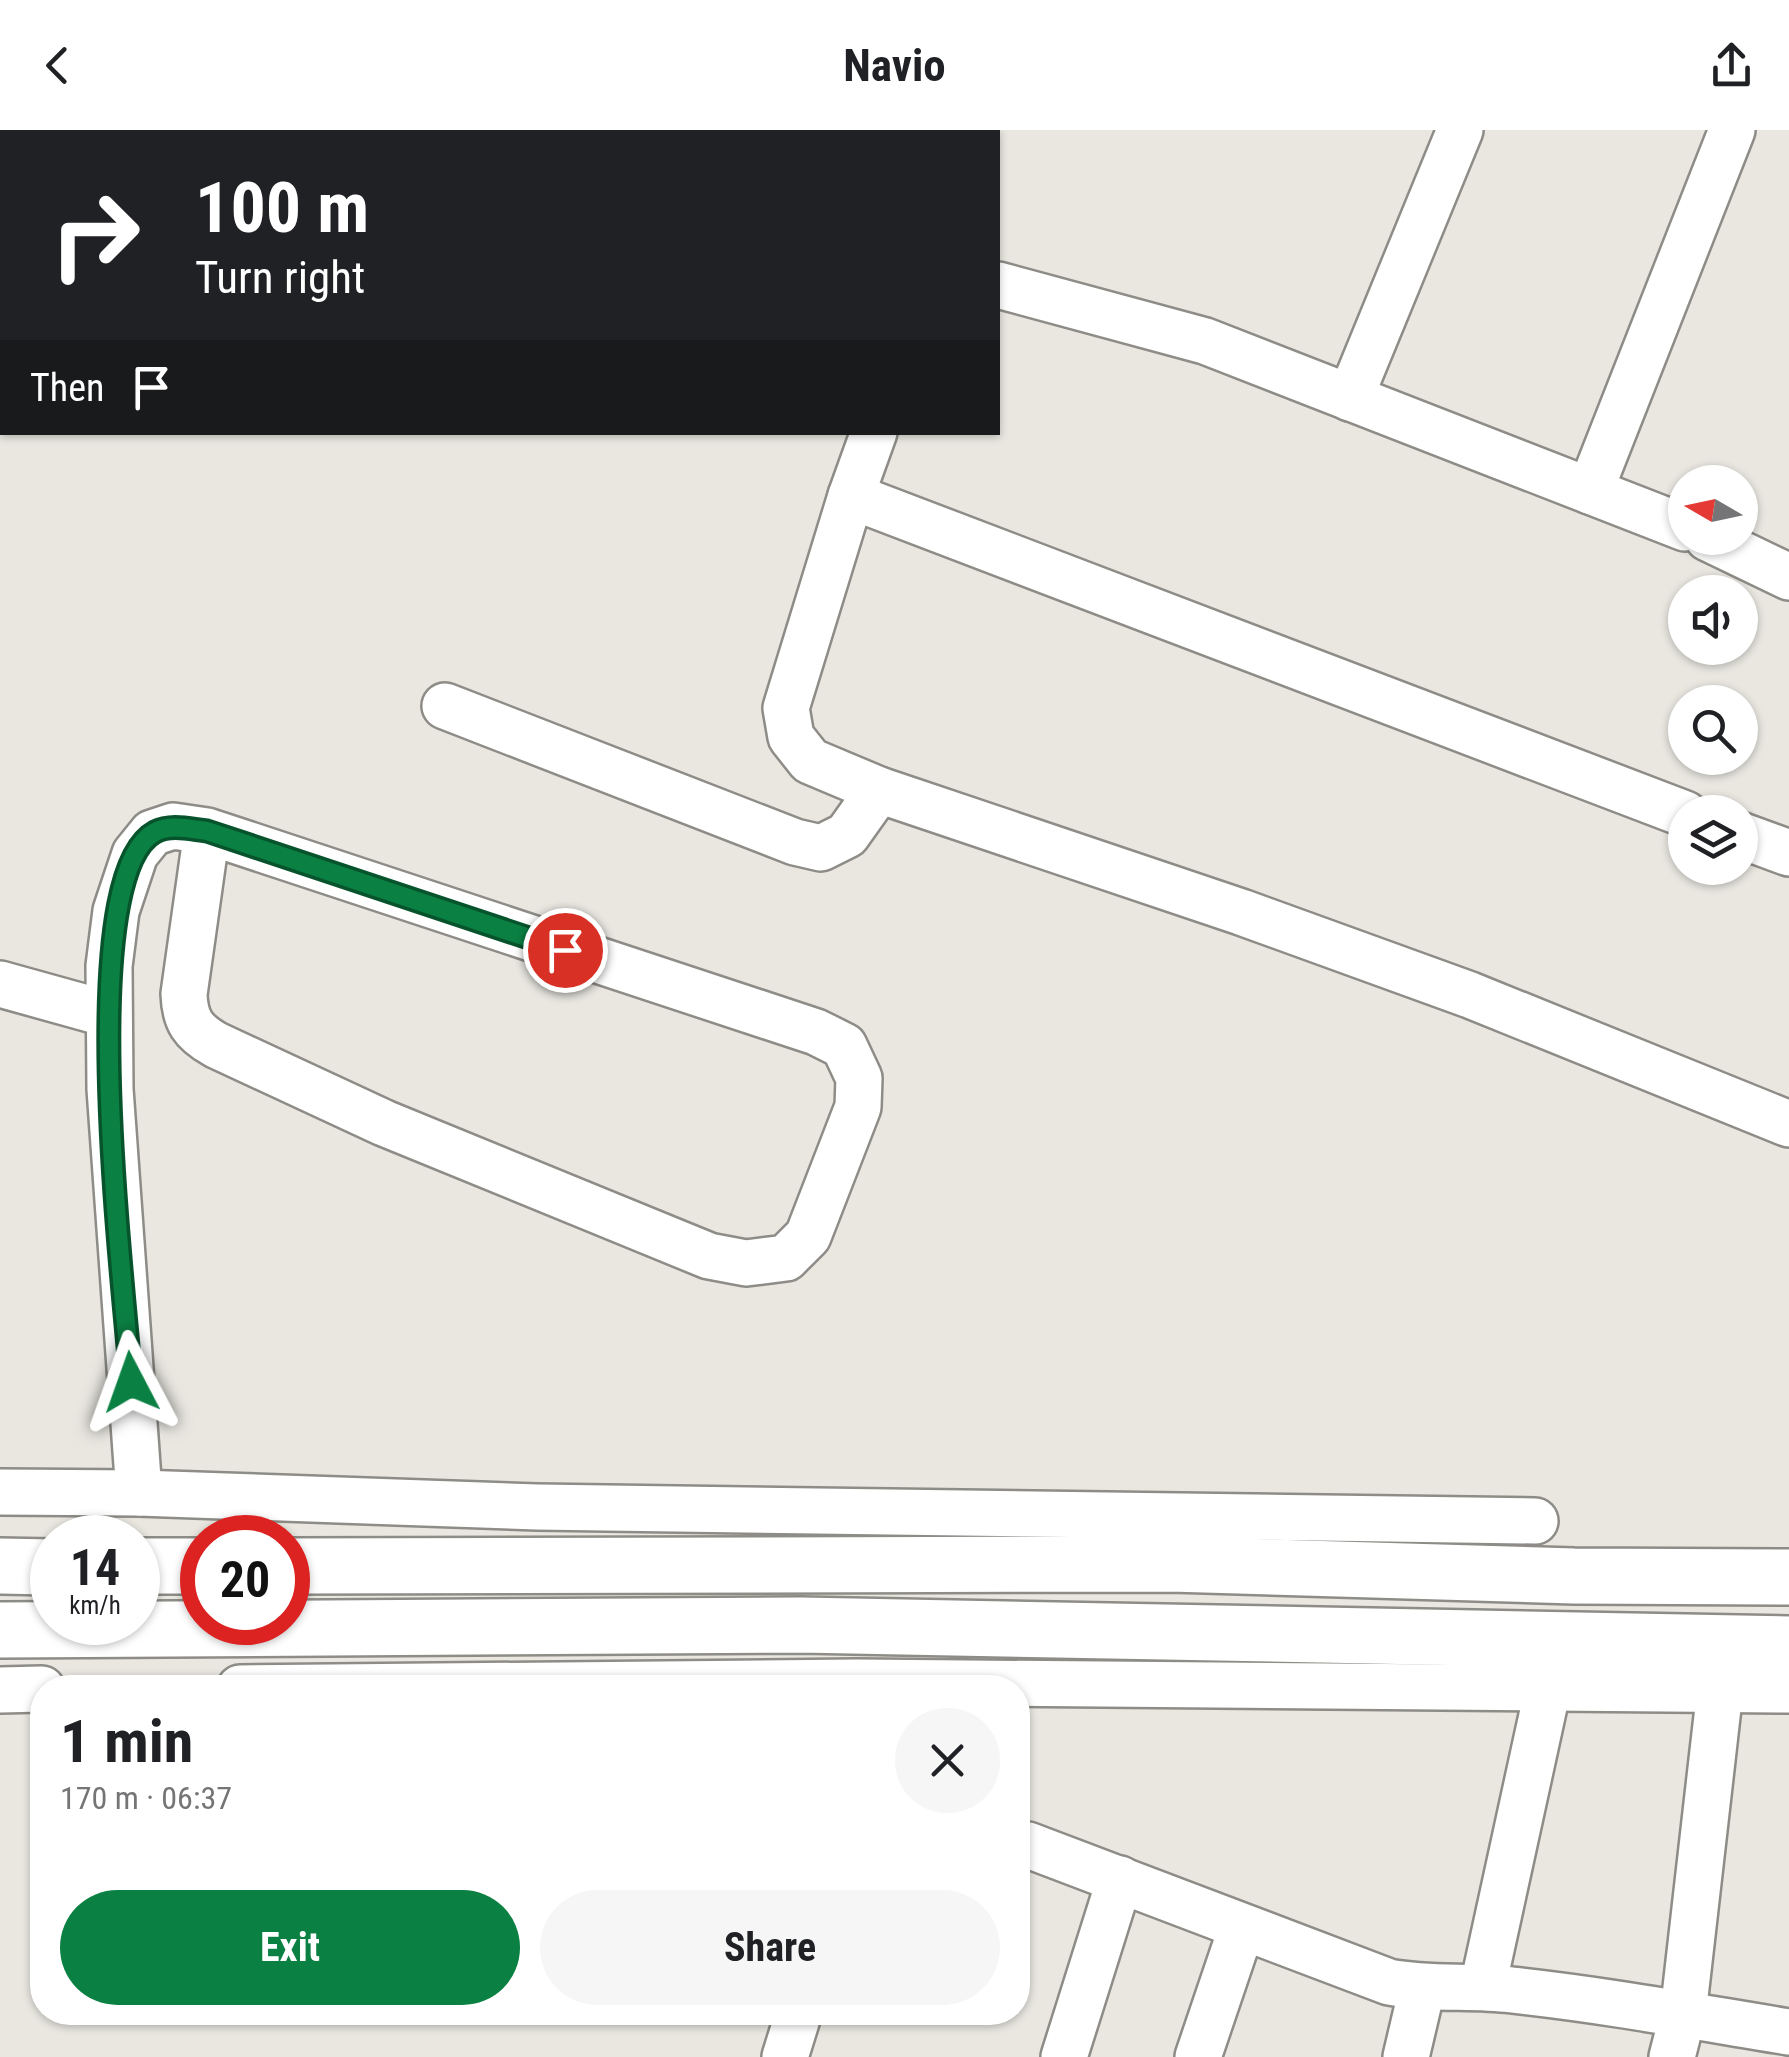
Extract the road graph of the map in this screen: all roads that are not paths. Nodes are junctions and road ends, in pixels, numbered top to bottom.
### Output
1 (1460, 130) edge
2 (1732, 130) edge
3 (1000, 286) edge
4 (1350, 398) junction
5 (873, 435) edge
6 (1590, 491) junction
7 (851, 496) junction
8 (1668, 521) edge
9 (1743, 555) edge
10 (1789, 577) edge
11 (445, 706) dead end
12 (879, 790) junction
13 (1668, 808) edge
14 (207, 831) junction
15 (1758, 842) edge
16 (1789, 853) edge
17 (0, 984) edge
18 (108, 1014) junction
19 (1789, 1124) edge
20 (0, 1492) edge
21 (139, 1493) junction
22 (1535, 1521) dead end
23 (0, 1566) edge
24 (30, 1566) edge
25 (310, 1566) edge
26 (1789, 1577) edge
27 (0, 1630) edge
28 (1789, 1644) edge
29 (1030, 1685) edge
30 (1548, 1688) junction
31 (0, 1690) edge
32 (30, 1690) edge
33 (1720, 1690) junction
34 (1789, 1690) edge
35 (1030, 1846) edge
36 (1120, 1880) junction
37 (1242, 1927) junction
38 (1483, 1986) junction
39 (1422, 1989) junction
40 (794, 2025) edge
41 (1789, 2032) edge
42 (1677, 2036) edge
43 (785, 2057) edge
44 (1064, 2057) edge
45 (1198, 2057) edge
46 (1406, 2057) edge

1 - 4 street
2 - 6 street
3 - 4 street
4 - 6 street
5 - 7 street
6 - 8 street
7 - 12 street
7 - 13 street
9 - 10 street
11 - 12 street
12 - 19 street
14 - 14 street
14 - 18 street
15 - 16 street
17 - 18 street
18 - 21 street
20 - 21 street
21 - 22 street
23 - 24 main road
25 - 26 main road
27 - 28 main road
29 - 30 street
30 - 33 street
30 - 38 street
31 - 32 street
33 - 34 street
33 - 42 street
35 - 36 street
36 - 37 street
36 - 44 street
37 - 39 street
37 - 45 street
38 - 39 street
38 - 42 street
39 - 46 street
40 - 43 street
41 - 42 street

